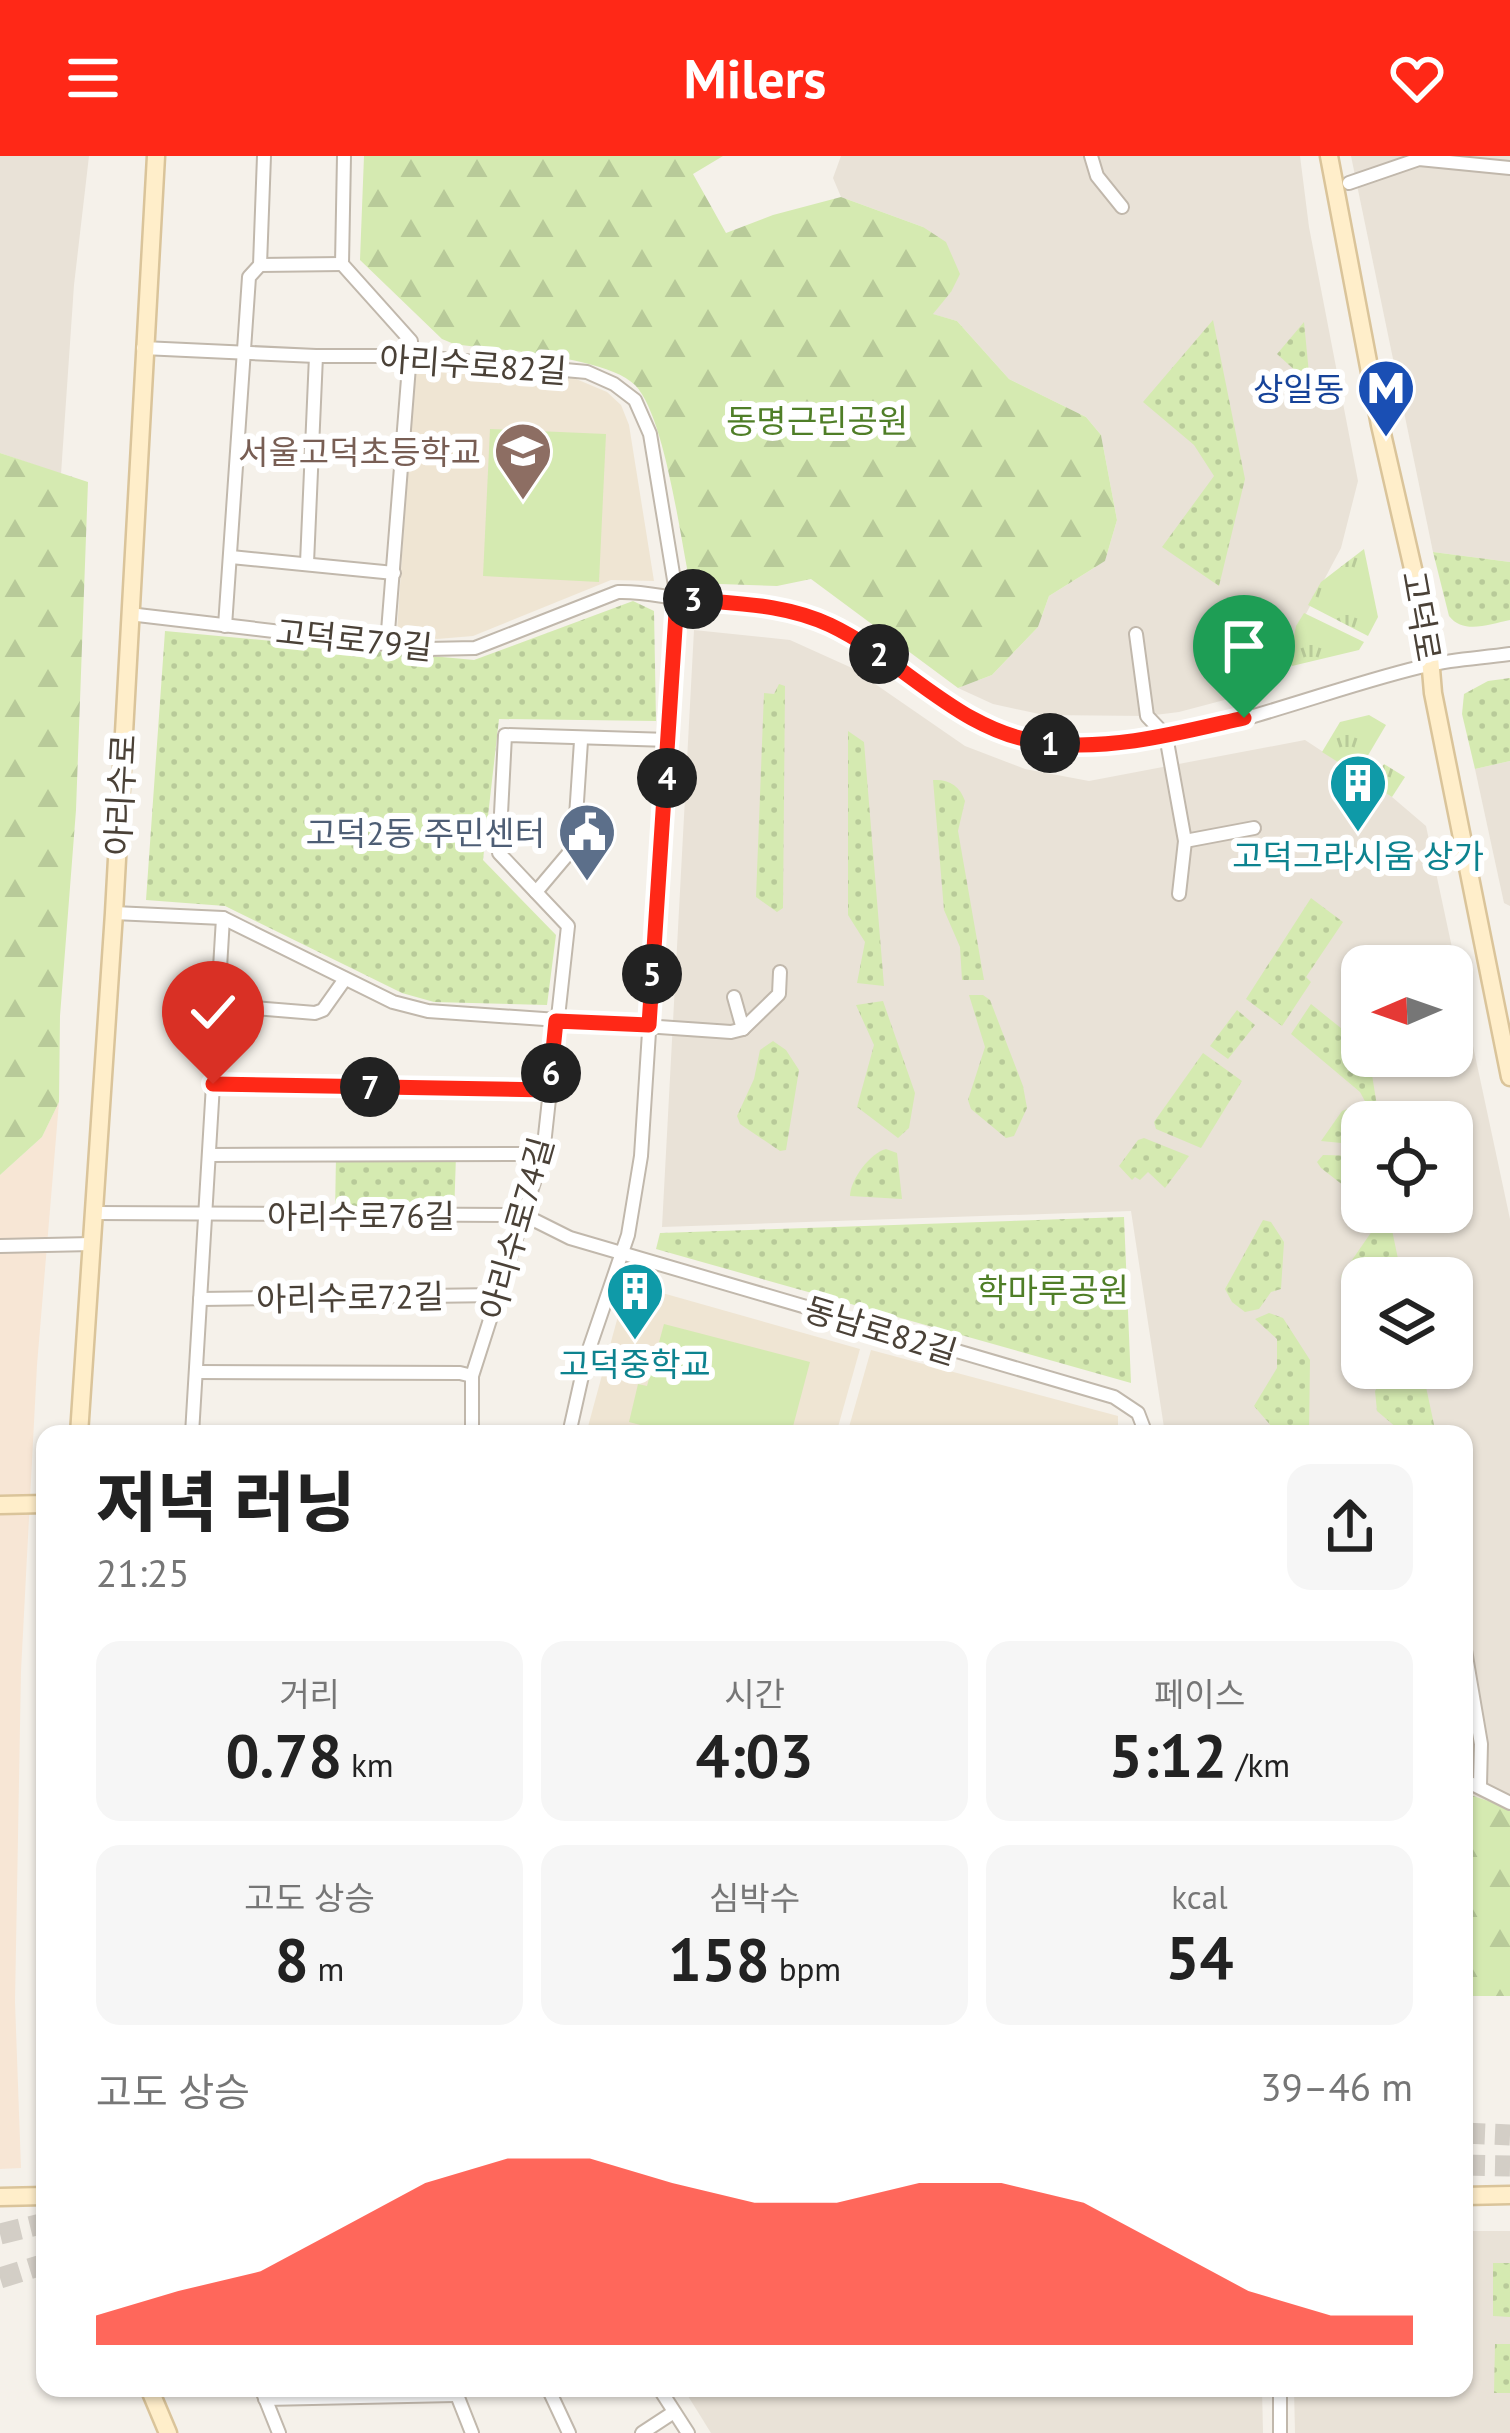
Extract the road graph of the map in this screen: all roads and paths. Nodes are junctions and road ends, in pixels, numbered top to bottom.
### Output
1 (156, 156) edge
2 (264, 156) edge
3 (344, 156) edge
4 (1090, 156) edge
5 (1329, 156) edge
6 (1510, 168) edge
7 (1349, 183) dead end
8 (1121, 207) dead end
9 (342, 264) junction
10 (260, 265) junction
11 (143, 348) junction
12 (244, 352) junction
13 (316, 356) junction
14 (409, 356) junction
15 (231, 557) junction
16 (307, 563) junction
17 (394, 573) junction
18 (677, 598) junction
19 (128, 614) junction
20 (225, 626) junction
21 (1136, 634) dead end
22 (387, 644) junction
23 (1510, 654) edge
24 (1433, 664) junction
25 (1166, 736) junction
26 (669, 740) junction
27 (581, 741) junction
28 (1254, 828) dead end
29 (1185, 841) junction
30 (536, 892) junction
31 (1178, 894) dead end
32 (114, 913) junction
33 (223, 918) junction
34 (780, 972) dead end
35 (345, 979) junction
36 (734, 997) dead end
37 (218, 1005) junction
38 (556, 1021) junction
39 (649, 1025) junction
40 (742, 1029) junction
41 (1510, 1077) edge
42 (213, 1084) junction
43 (549, 1090) junction
44 (543, 1154) junction
45 (209, 1155) junction
46 (94, 1213) junction
47 (204, 1214) junction
48 (524, 1215) junction
49 (92, 1244) junction
50 (0, 1246) edge
51 (621, 1252) junction
52 (499, 1295) junction
53 (200, 1299) junction
54 (196, 1372) junction
55 (472, 1376) junction
56 (80, 1425) edge
57 (193, 1425) edge
58 (472, 1425) edge
59 (571, 1425) edge
60 (1143, 1425) edge
61 (36, 1504) edge
62 (0, 1505) edge
63 (1473, 1694) edge
64 (1473, 1783) edge
65 (1480, 1785) junction
66 (1510, 1803) edge
67 (1510, 2195) edge
68 (1473, 2196) edge
69 (0, 2197) edge
70 (36, 2197) edge
71 (152, 2397) edge
72 (265, 2397) edge
73 (457, 2397) edge
74 (552, 2397) edge
75 (665, 2397) edge
76 (1280, 2397) edge
77 (674, 2412) junction
78 (168, 2433) edge
79 (279, 2433) edge
80 (472, 2433) edge
81 (569, 2433) edge
82 (642, 2433) edge
83 (688, 2433) edge
84 (1280, 2433) edge

1 - 11 main road, 아리수로
2 - 10 street
3 - 9 street
4 - 8 street
5 - 24 main road, 고덕로
6 - 7 street
9 - 10 street
9 - 14 street
10 - 12 street
11 - 12 street, 아리수로82길
11 - 19 main road, 아리수로
12 - 13 street, 아리수로82길
12 - 15 street
13 - 14 street, 아리수로82길
13 - 16 street
14 - 17 street
14 - 18 street, 아리수로82길
15 - 16 street
15 - 20 street
16 - 17 street
17 - 22 street
18 - 22 street, 고덕로79길
18 - 25 street, 고덕로79길
18 - 26 street
19 - 20 street, 고덕로79길
19 - 32 main road, 아리수로
20 - 22 street, 고덕로79길
21 - 25 street
23 - 24 street, 고덕로79길
24 - 25 street, 고덕로79길
24 - 41 main road, 고덕로
25 - 29 street
26 - 27 street
26 - 39 street
27 - 30 street
27 - 30 street
28 - 29 street
29 - 31 street
30 - 38 street, 아리수로74길
32 - 33 street
32 - 46 main road, 아리수로
33 - 35 street
33 - 37 street
34 - 40 street
35 - 37 street
35 - 38 street
36 - 40 street
37 - 42 street
38 - 39 street
38 - 43 street, 아리수로74길
39 - 40 street
39 - 51 street
42 - 43 street
42 - 45 street
43 - 44 street, 아리수로74길
44 - 45 street
44 - 48 street, 아리수로74길
45 - 47 street
46 - 47 street, 아리수로76길
46 - 49 main road, 아리수로
47 - 48 street, 아리수로76길
47 - 53 street
48 - 51 street, 아리수로76길
48 - 52 street, 아리수로74길
49 - 50 street
49 - 56 main road, 아리수로
51 - 59 street
51 - 60 street, 동남로82길
52 - 53 street, 아리수로72길
52 - 55 street, 아리수로74길
53 - 54 street
54 - 55 street
54 - 57 street
55 - 58 street, 아리수로74길
61 - 62 main road
63 - 65 street
64 - 65 street
65 - 66 street
67 - 68 main road
69 - 70 main road
71 - 78 main road
72 - 79 street
73 - 80 street
74 - 81 street
75 - 77 street
76 - 84 street
77 - 82 street
77 - 83 street

